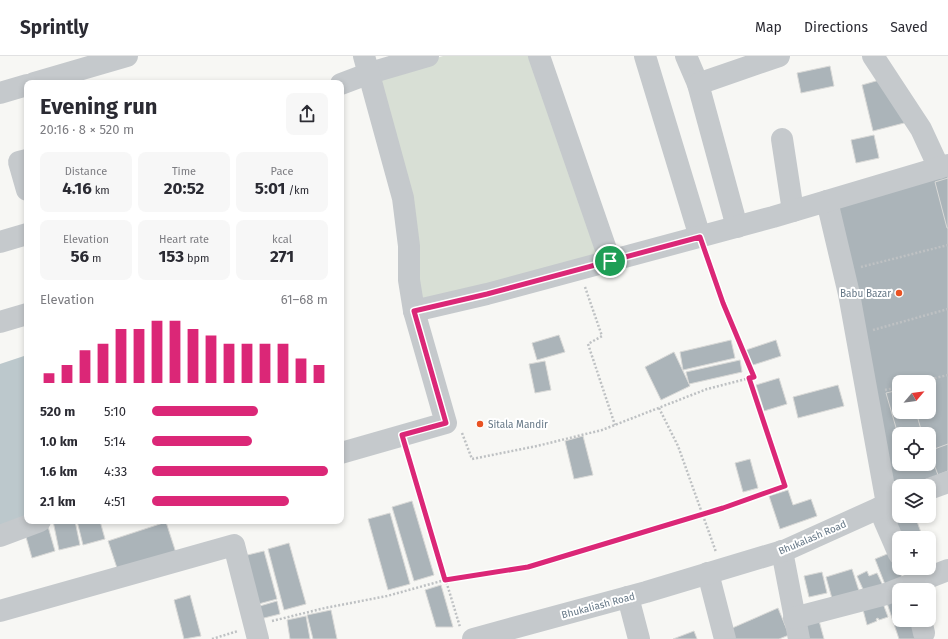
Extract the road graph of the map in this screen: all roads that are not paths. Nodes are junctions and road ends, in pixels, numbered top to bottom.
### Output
1 (127, 56) edge
2 (428, 56) edge
3 (540, 56) edge
4 (645, 56) edge
5 (686, 56) edge
6 (779, 56) edge
7 (873, 56) edge
8 (367, 65) edge
9 (49, 80) edge
10 (344, 82) edge
11 (698, 84) junction
12 (24, 86) edge
13 (0, 93) edge
14 (782, 139) dead end
15 (15, 162) edge
16 (944, 166) edge
17 (24, 183) edge
18 (827, 201) junction
19 (793, 211) junction
20 (737, 227) junction
21 (24, 235) edge
22 (700, 237) junction
23 (0, 242) edge
24 (610, 261) junction
25 (414, 311) junction
26 (24, 315) edge
27 (0, 322) edge
28 (344, 452) edge
29 (948, 482) edge
30 (936, 486) edge
31 (888, 504) edge
32 (32, 524) edge
33 (894, 531) edge
34 (0, 536) edge
35 (782, 551) junction
36 (948, 570) edge
37 (715, 571) junction
38 (911, 581) edge
39 (628, 597) junction
40 (0, 611) edge
41 (794, 618) junction
42 (536, 631) edge
43 (256, 632) edge
44 (467, 635) edge
45 (639, 639) edge
46 (725, 639) edge
47 (799, 639) edge

1 - 9 street
2 - 8 street
3 - 24 street
4 - 22 street
5 - 11 street
6 - 11 street
7 - 16 street
8 - 10 street
8 - 25 street
11 - 20 street
12 - 13 street
14 - 19 street
15 - 17 street
16 - 18 street
18 - 19 street
18 - 31 street
19 - 20 street
20 - 22 street
21 - 23 street
22 - 24 street
24 - 25 street
25 - 28 street
26 - 27 street
29 - 30 street
31 - 33 street
31 - 35 street, Bhukalash Road
32 - 34 street
35 - 37 street, Bhukalash Road
35 - 41 street
36 - 38 street
37 - 39 street, Bhukaliash Road
37 - 46 street
38 - 41 street
39 - 42 street, Bhukaliash Road
39 - 45 street
40 - 43 street
41 - 47 street
42 - 44 street, Bhukaliash Road

